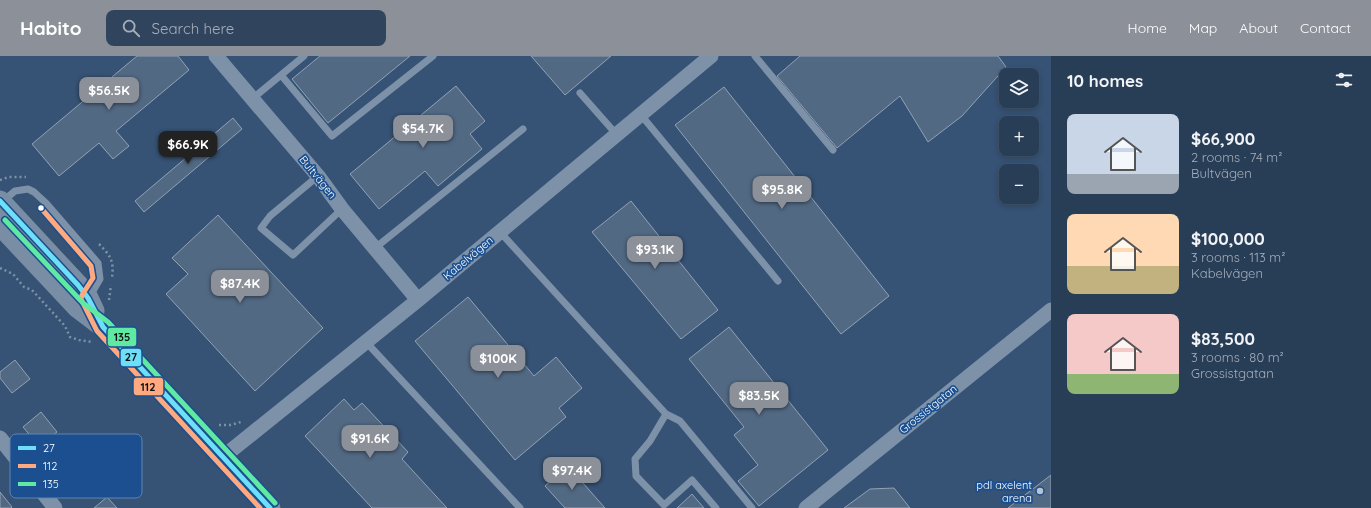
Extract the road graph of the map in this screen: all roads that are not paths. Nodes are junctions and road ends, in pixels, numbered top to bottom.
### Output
1 (216, 56) edge
2 (304, 56) edge
3 (433, 56) edge
4 (711, 56) edge
5 (755, 56) edge
6 (281, 75) junction
7 (580, 93) dead end
8 (252, 100) junction
9 (641, 115) junction
10 (523, 130) dead end
11 (616, 135) junction
12 (833, 150) dead end
13 (318, 176) junction
14 (1, 202) edge
15 (342, 209) junction
16 (6, 228) edge
17 (500, 232) junction
18 (375, 248) junction
19 (778, 281) dead end
20 (418, 300) junction
21 (83, 303) junction
22 (1051, 310) edge
23 (366, 342) junction
24 (666, 414) junction
25 (0, 438) edge
26 (10, 451) edge
27 (223, 457) junction
28 (47, 498) edge
29 (55, 508) edge
30 (270, 508) edge
31 (520, 508) edge
32 (716, 508) edge
33 (752, 508) edge
34 (806, 508) edge

1 - 8 street, Bultvägen
2 - 6 lane
3 - 6 lane
4 - 9 street, Kabelvägen
5 - 12 lane
6 - 8 lane
7 - 11 lane
8 - 13 street, Bultvägen
9 - 11 street, Kabelvägen
9 - 19 lane
10 - 18 lane
11 - 17 street, Kabelvägen
13 - 15 street, Bultvägen
13 - 15 lane
14 - 16 street
14 - 21 lane
15 - 18 street, Bultvägen
16 - 21 street
17 - 20 street, Kabelvägen
17 - 24 lane
18 - 20 street, Bultvägen
20 - 23 street, Kabelvägen
21 - 27 street
22 - 34 street, Grossistgatan
23 - 27 street, Kabelvägen
23 - 31 lane
24 - 32 lane
24 - 33 lane
25 - 26 street
27 - 30 street
28 - 29 street

